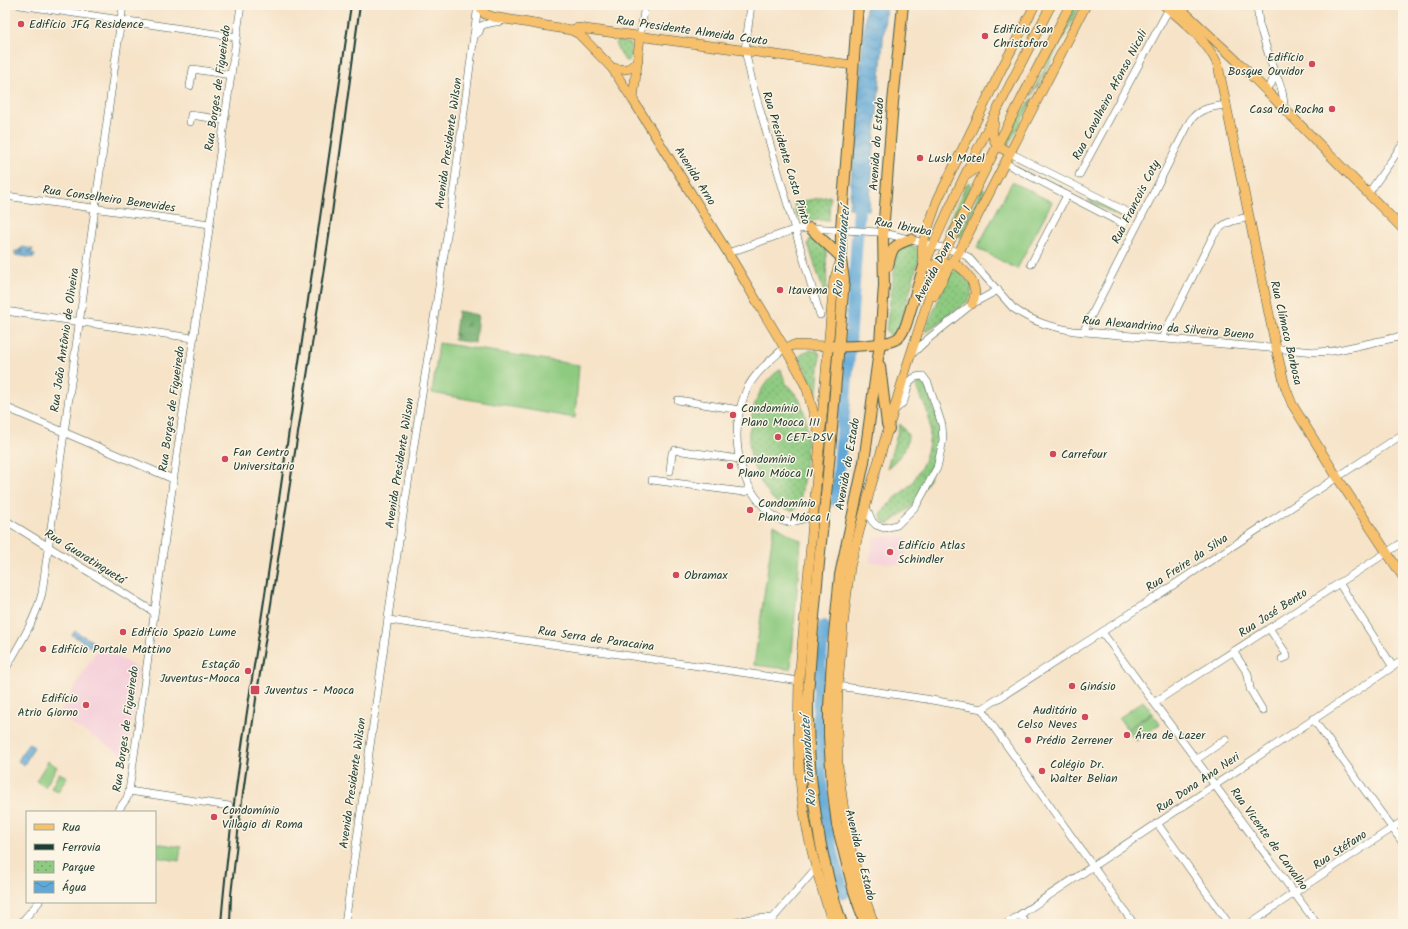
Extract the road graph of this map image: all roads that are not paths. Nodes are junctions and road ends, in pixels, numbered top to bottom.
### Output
1 (20, 5) edge
2 (123, 5) edge
3 (241, 5) edge
4 (478, 5) edge
5 (645, 5) edge
6 (751, 5) edge
7 (858, 5) edge
8 (903, 5) edge
9 (1035, 5) edge
10 (1051, 5) edge
11 (1070, 5) edge
12 (1086, 5) edge
13 (1257, 5) edge
14 (1170, 6) edge
15 (120, 20) junction
16 (505, 20) junction
17 (571, 30) junction
18 (474, 36) junction
19 (236, 37) junction
20 (640, 37) junction
21 (745, 50) junction
22 (638, 60) junction
23 (1237, 62) junction
24 (852, 65) junction
25 (1218, 65) junction
26 (1003, 66) junction
27 (612, 68) junction
28 (1275, 74) junction
29 (231, 75) junction
30 (190, 86) dead end
31 (1045, 86) junction
32 (1265, 90) junction
33 (1005, 93) junction
34 (633, 100) junction
35 (1227, 105) junction
36 (1017, 108) junction
37 (1285, 111) junction
38 (996, 112) junction
39 (224, 120) junction
40 (190, 122) dead end
41 (1403, 144) edge
42 (997, 146) junction
43 (1010, 153) junction
44 (992, 157) junction
45 (1005, 163) junction
46 (1079, 175) dead end
47 (964, 177) junction
48 (1063, 179) junction
49 (1058, 190) junction
50 (1087, 191) junction
51 (1368, 194) junction
52 (1067, 195) junction
53 (5, 196) edge
54 (1081, 203) junction
55 (94, 209) junction
56 (1249, 217) junction
57 (210, 224) junction
58 (810, 228) junction
59 (796, 229) junction
60 (1403, 229) edge
61 (844, 230) junction
62 (881, 233) junction
63 (911, 239) junction
64 (923, 242) junction
65 (933, 245) junction
66 (946, 248) junction
67 (959, 252) junction
68 (728, 253) junction
69 (841, 258) junction
70 (951, 263) junction
71 (940, 264) junction
72 (1031, 264) dead end
73 (924, 266) junction
74 (884, 286) junction
75 (998, 290) junction
76 (975, 302) junction
77 (5, 311) edge
78 (820, 315) dead end
79 (923, 315) junction
80 (79, 322) junction
81 (1083, 332) junction
82 (1403, 336) edge
83 (193, 338) junction
84 (1162, 338) junction
85 (880, 343) junction
86 (834, 346) junction
87 (784, 348) junction
88 (1276, 348) junction
89 (911, 356) junction
90 (878, 361) junction
91 (678, 400) dead end
92 (5, 407) edge
93 (740, 410) junction
94 (895, 410) junction
95 (888, 429) junction
96 (64, 433) junction
97 (1403, 434) edge
98 (820, 438) junction
99 (739, 459) junction
100 (670, 471) dead end
101 (1338, 477) junction
102 (173, 479) junction
103 (652, 480) dead end
104 (751, 490) junction
105 (866, 507) junction
106 (814, 515) junction
107 (5, 520) edge
108 (1403, 542) edge
109 (48, 547) junction
110 (1387, 552) junction
111 (1403, 577) edge
112 (1339, 583) junction
113 (154, 612) junction
114 (389, 620) junction
115 (1269, 628) junction
116 (1102, 632) junction
117 (1233, 651) junction
118 (1282, 659) dead end
119 (1403, 660) edge
120 (1393, 667) junction
121 (5, 670) edge
122 (799, 681) junction
123 (838, 686) junction
124 (1155, 702) junction
125 (982, 709) junction
126 (1263, 711) dead end
127 (1313, 719) junction
128 (1226, 739) dead end
129 (1197, 759) junction
130 (1216, 786) junction
131 (129, 791) junction
132 (229, 806) dead end
133 (118, 811) edge
134 (1403, 821) edge
135 (1157, 823) junction
136 (1392, 828) junction
137 (1403, 843) edge
138 (1093, 866) junction
139 (817, 867) junction
140 (1294, 893) junction
141 (38, 903) edge
142 (1021, 915) junction
143 (773, 918) junction
144 (20, 924) edge
145 (345, 924) edge
146 (730, 924) edge
147 (768, 924) edge
148 (833, 924) edge
149 (842, 924) edge
150 (865, 924) edge
151 (874, 924) edge
152 (1006, 924) edge
153 (1026, 924) edge
154 (1134, 924) edge
155 (1229, 924) edge
156 (1248, 924) edge
157 (1317, 924) edge

1 - 15 street
2 - 15 street, Rua João Antônio de Oliveira
3 - 19 street, Rua Borges de Figueiredo
4 - 16 main road, Rua Presidente Almeida Couto
4 - 18 street, Avenida Presidente Wilson
5 - 20 street
6 - 21 street, Rua Presidente Costa Pinto
7 - 24 highway, Avenida do Estado
8 - 62 highway, Avenida do Estado
9 - 26 main road, Avenida Dom Pedro I
10 - 33 main road, Avenida Dom Pedro I
11 - 36 main road, Avenida Dom Pedro I
12 - 31 main road, Avenida Dom Pedro I
13 - 28 street
14 - 23 main road
14 - 25 main road, Rua Clímaco Barbosa
14 - 46 street, Rua Cavalheiro Afonso Nicoli
15 - 19 street
15 - 55 street, Rua João Antônio de Oliveira
16 - 17 main road, Rua Presidente Almeida Couto
16 - 18 street, Rua Presidente Almeida Couto
17 - 20 main road, Rua Presidente Almeida Couto
17 - 27 main road, Avenida Arno
18 - 114 street, Avenida Presidente Wilson
19 - 29 street, Rua Borges de Figueiredo
20 - 21 main road, Rua Presidente Almeida Couto
20 - 22 main road
21 - 24 main road, Rua Presidente Almeida Couto
21 - 59 street, Rua Presidente Costa Pinto
22 - 27 main road
22 - 34 main road
23 - 25 main road
23 - 32 main road
24 - 61 highway, Avenida do Estado
25 - 35 main road, Rua Clímaco Barbosa
26 - 33 main road
26 - 64 main road, Avenida Dom Pedro I
27 - 34 main road, Avenida Arno
28 - 32 street
28 - 37 street
29 - 30 street
29 - 39 street, Rua Borges de Figueiredo
31 - 36 main road
31 - 43 main road, Avenida Dom Pedro I
32 - 37 main road
33 - 38 main road, Avenida Dom Pedro I
34 - 68 main road, Avenida Arno
35 - 56 main road, Rua Clímaco Barbosa
35 - 81 street, Rua Francois Coty
36 - 42 main road, Avenida Dom Pedro I
37 - 51 main road
38 - 42 main road
38 - 47 main road, Avenida Dom Pedro I
39 - 40 street
39 - 57 street, Rua Borges de Figueiredo
41 - 51 street
42 - 43 main road
42 - 44 main road, Avenida Dom Pedro I
43 - 45 main road, Avenida Dom Pedro I
43 - 48 street
44 - 45 main road
44 - 47 main road
44 - 66 main road, Avenida Dom Pedro I
45 - 49 street
45 - 67 main road, Avenida Dom Pedro I
47 - 65 main road, Avenida Dom Pedro I
48 - 49 street
48 - 50 street
49 - 52 street
50 - 54 street
50 - 54 street
51 - 60 main road
52 - 54 street
52 - 72 street
53 - 55 street, Rua Conselheiro Benevides
55 - 57 street, Rua Conselheiro Benevides
55 - 80 street, Rua João Antônio de Oliveira
56 - 84 street
56 - 88 main road, Rua Clímaco Barbosa
57 - 83 street, Rua Borges de Figueiredo
58 - 59 street, Rua Ibiruba
58 - 61 street, Rua Ibiruba
58 - 69 highway
59 - 68 street, Rua Ibiruba
59 - 78 street, Rua Presidente Costa Pinto
61 - 62 street, Rua Ibiruba
61 - 69 highway, Avenida do Estado
62 - 63 street, Rua Ibiruba
62 - 74 highway, Avenida do Estado
63 - 64 street, Rua Ibiruba
63 - 74 highway
64 - 65 street, Rua Ibiruba
64 - 73 main road, Avenida Dom Pedro I
65 - 66 street, Rua Ibiruba
65 - 73 main road, Avenida Dom Pedro I
66 - 67 street, Rua Ibiruba
66 - 71 main road, Avenida Dom Pedro I
67 - 70 main road, Avenida Dom Pedro I
67 - 75 street, Rua Alexandrino da Silveira Bueno
68 - 87 main road, Avenida Arno
69 - 86 highway, Avenida do Estado
70 - 71 main road
70 - 76 main road
70 - 79 main road, Avenida Dom Pedro I
71 - 73 main road
71 - 79 main road, Avenida Dom Pedro I
73 - 85 highway
74 - 85 highway, Avenida do Estado
75 - 76 street
75 - 81 street, Rua Alexandrino da Silveira Bueno
76 - 89 street
77 - 80 street
79 - 89 main road, Avenida do Estado
80 - 83 street
80 - 96 street, Rua João Antônio de Oliveira
81 - 84 street, Rua Alexandrino da Silveira Bueno
82 - 88 street, Rua Alexandrino da Silveira Bueno
83 - 102 street, Rua Borges de Figueiredo
84 - 88 street, Rua Alexandrino da Silveira Bueno
85 - 86 highway
85 - 90 highway, Avenida do Estado
86 - 87 main road
86 - 98 main road, Avenida do Estado
86 - 149 highway, Avenida do Estado
87 - 93 street
87 - 98 main road, Avenida Arno
88 - 101 main road, Rua Clímaco Barbosa
89 - 94 main road, Avenida do Estado
90 - 95 highway
90 - 150 highway, Avenida do Estado
91 - 93 street
92 - 96 street
93 - 99 street
94 - 95 main road, Avenida do Estado
94 - 105 street
95 - 105 main road, Avenida do Estado
96 - 102 street
96 - 109 street, Rua João Antônio de Oliveira
97 - 101 street, Rua Freire da Silva
98 - 106 main road, Avenida do Estado
99 - 100 street
99 - 104 street
101 - 110 main road, Rua Clímaco Barbosa
101 - 116 street, Rua Freire da Silva
102 - 113 street, Rua Borges de Figueiredo
103 - 104 street
104 - 106 street
105 - 123 main road, Avenida do Estado
106 - 122 main road, Avenida do Estado
107 - 109 street, Rua Guaratinguetá
108 - 110 street, Rua José Bento
109 - 113 street, Rua Guaratinguetá
109 - 121 street, Rua João Antônio de Oliveira
110 - 111 main road, Rua Clímaco Barbosa
110 - 112 street, Rua José Bento
112 - 115 street, Rua José Bento
112 - 120 street
113 - 131 street, Rua Borges de Figueiredo
114 - 122 street, Rua Serra de Paracaina
114 - 145 street, Avenida Presidente Wilson
115 - 117 street, Rua José Bento
115 - 118 street
116 - 124 street, Rua Vicente de Carvalho
116 - 125 street, Rua Freire da Silva
117 - 124 street, Rua José Bento
117 - 126 street
119 - 120 street, Rua Dona Ana Neri
120 - 127 street, Rua Dona Ana Neri
122 - 139 main road, Avenida do Estado
123 - 125 street
123 - 151 main road, Avenida do Estado
124 - 129 street, Rua Vicente de Carvalho
125 - 138 street
127 - 130 street, Rua Dona Ana Neri
127 - 136 street
128 - 129 street
129 - 130 street, Rua Vicente de Carvalho
130 - 135 street, Rua Dona Ana Neri
130 - 140 street, Rua Vicente de Carvalho
131 - 132 street
131 - 133 street, Rua Borges de Figueiredo
134 - 136 street, Rua Stéfano
135 - 138 street, Rua Dona Ana Neri
135 - 155 street
136 - 137 street
136 - 140 street, Rua Stéfano
138 - 142 street, Rua Dona Ana Neri
138 - 154 street
139 - 143 street
139 - 148 main road, Avenida do Estado
140 - 156 street, Rua Stéfano
140 - 157 street, Rua Vicente de Carvalho
141 - 144 street
142 - 152 street, Rua Dona Ana Neri
142 - 153 street
143 - 146 street
143 - 147 street

